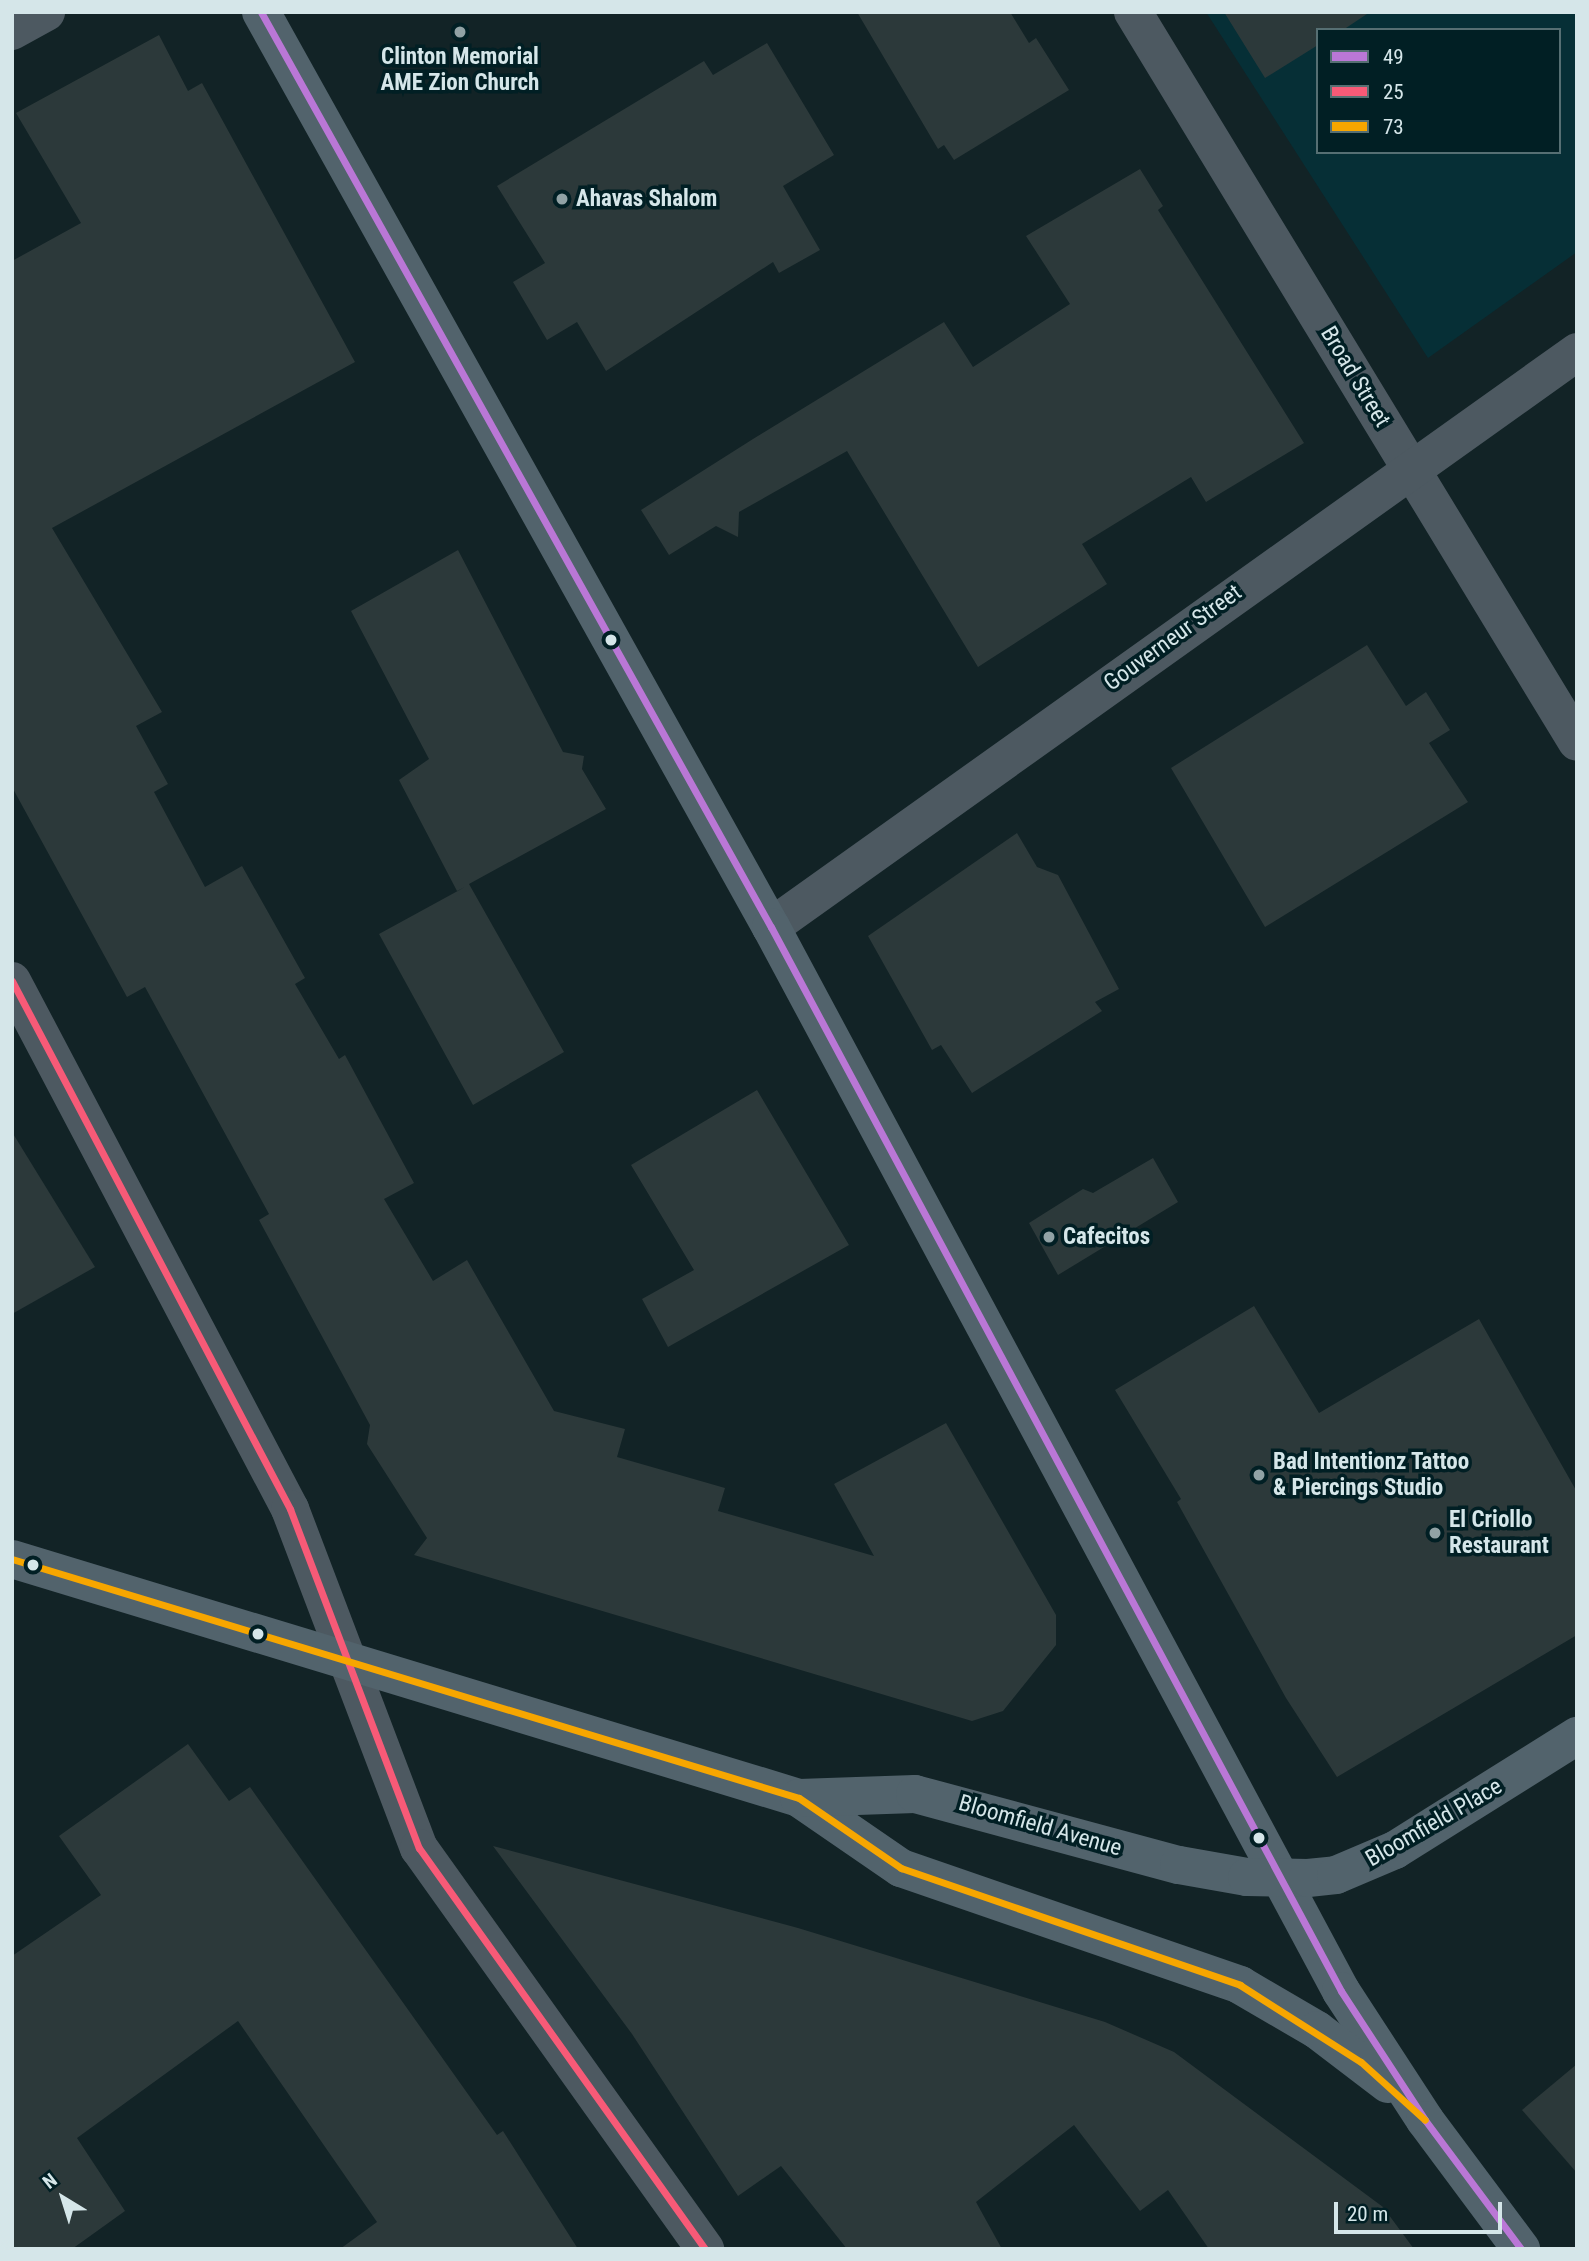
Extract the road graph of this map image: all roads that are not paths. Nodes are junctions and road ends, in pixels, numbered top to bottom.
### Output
1 (46, 12) edge
2 (261, 12) edge
3 (1133, 12) edge
4 (12, 31) edge
5 (1577, 352) edge
6 (1410, 468) junction
7 (1577, 742) edge
8 (771, 928) junction
9 (12, 981) edge
10 (12, 1559) edge
11 (348, 1657) junction
12 (1577, 1736) edge
13 (799, 1798) junction
14 (1280, 1879) junction
15 (1425, 2120) junction
16 (705, 2249) edge
17 (1521, 2249) edge

1 - 4 street
2 - 8 main road
3 - 6 street, Broad Street
5 - 6 street, Gouverneur Street
6 - 7 street, Broad Street
6 - 8 street, Gouverneur Street
8 - 14 main road
9 - 11 street
10 - 11 main road, Bloomfield Avenue
11 - 13 main road, Bloomfield Avenue
11 - 16 street
12 - 14 main road, Bloomfield Place
13 - 14 main road, Bloomfield Avenue
13 - 15 main road, Bloomfield Avenue
14 - 15 main road
15 - 17 main road

